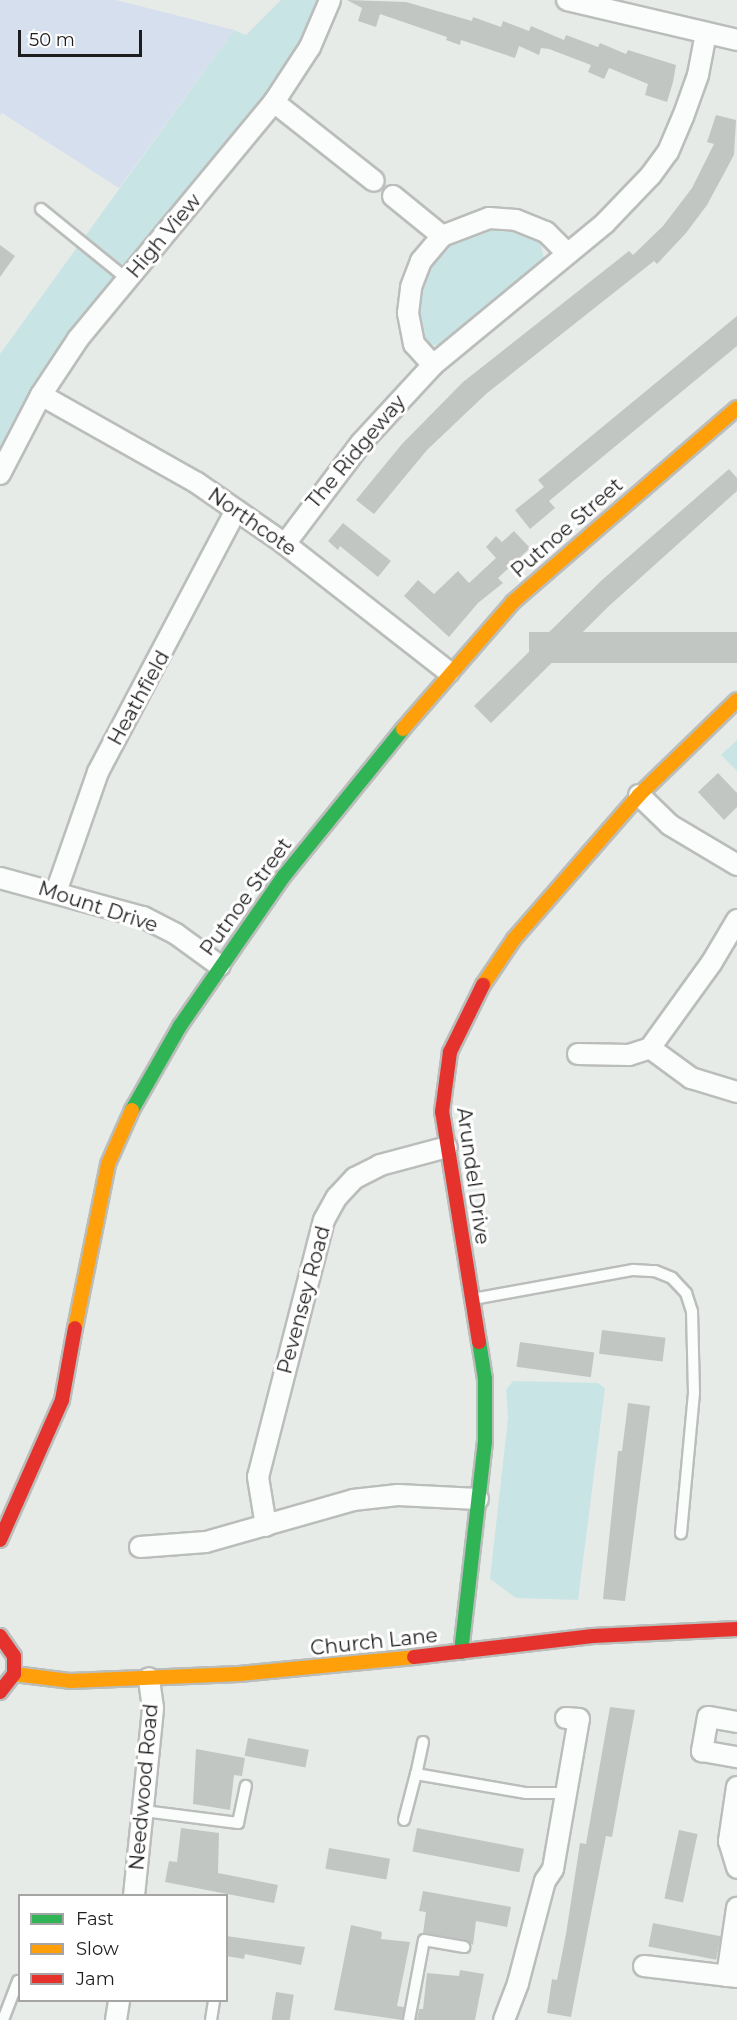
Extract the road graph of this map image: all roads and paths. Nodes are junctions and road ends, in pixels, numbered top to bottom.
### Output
1 (330, 0) edge
2 (567, 0) edge
3 (627, 7) edge
4 (706, 33) junction
5 (737, 40) edge
6 (274, 102) junction
7 (374, 182) dead end
8 (393, 196) dead end
9 (41, 209) dead end
10 (442, 236) junction
11 (567, 253) junction
12 (127, 279) junction
13 (433, 365) junction
14 (40, 395) junction
15 (737, 408) edge
16 (0, 474) edge
17 (236, 510) junction
18 (285, 544) junction
19 (449, 672) junction
20 (737, 700) edge
21 (639, 795) junction
22 (737, 864) edge
23 (0, 878) edge
24 (56, 892) junction
25 (737, 920) edge
26 (220, 966) junction
27 (650, 1048) junction
28 (578, 1054) dead end
29 (737, 1092) edge
30 (447, 1147) junction
31 (473, 1299) junction
32 (478, 1499) junction
33 (8, 1509) edge
34 (266, 1526) junction
35 (681, 1533) dead end
36 (0, 1540) edge
37 (140, 1547) dead end
38 (737, 1629) edge
39 (0, 1636) edge
40 (461, 1653) junction
41 (14, 1674) junction
42 (149, 1678) junction
43 (0, 1692) edge
44 (566, 1718) dead end
45 (737, 1722) edge
46 (423, 1742) dead end
47 (737, 1757) edge
48 (416, 1774) junction
49 (246, 1786) dead end
50 (737, 1787) edge
51 (566, 1793) junction
52 (144, 1811) junction
53 (404, 1820) dead end
54 (737, 1868) edge
55 (134, 1894) edge
56 (737, 1908) edge
57 (464, 1947) dead end
58 (644, 1966) dead end
59 (732, 1976) edge
60 (18, 1981) dead end
61 (119, 2002) edge
62 (214, 2002) edge
63 (3, 2020) edge
64 (116, 2020) edge
65 (211, 2020) edge
66 (409, 2020) edge
67 (504, 2020) edge

1 - 6 street, High View
2 - 3 street
3 - 4 street
4 - 5 street
4 - 11 street, The Ridgeway
6 - 7 street
6 - 12 street, High View
8 - 10 street
9 - 12 lane
10 - 11 street
10 - 13 street
11 - 13 street, The Ridgeway
12 - 14 street, High View
13 - 18 street, The Ridgeway
14 - 16 street, High View
14 - 17 street, Northcote
15 - 19 street, Putnoe Street
17 - 18 street, Northcote
17 - 24 street, Heathfield
18 - 19 street, Northcote
19 - 26 street, Putnoe Street
20 - 21 street, Arundel Drive
21 - 22 street
21 - 30 street, Arundel Drive
23 - 24 street, Mount Drive
24 - 26 street, Mount Drive
25 - 27 street
26 - 33 street, Putnoe Street
27 - 28 street
27 - 29 street
30 - 31 street, Arundel Drive
30 - 34 street, Pevensey Road
31 - 32 street, Arundel Drive
31 - 35 lane
32 - 34 street
32 - 40 street, Arundel Drive
33 - 36 street, Putnoe Street
34 - 37 street
38 - 40 street, Church Lane
39 - 41 street
40 - 42 street, Church Lane
41 - 42 street, Church Lane
41 - 43 street
42 - 52 street, Needwood Road
44 - 51 street
45 - 47 street
46 - 48 lane
48 - 51 lane
48 - 53 lane
49 - 52 lane
50 - 54 street
51 - 67 street
52 - 55 street, Needwood Road
56 - 59 street
57 - 66 lane
58 - 59 street
60 - 63 lane
61 - 64 street
62 - 65 lane

